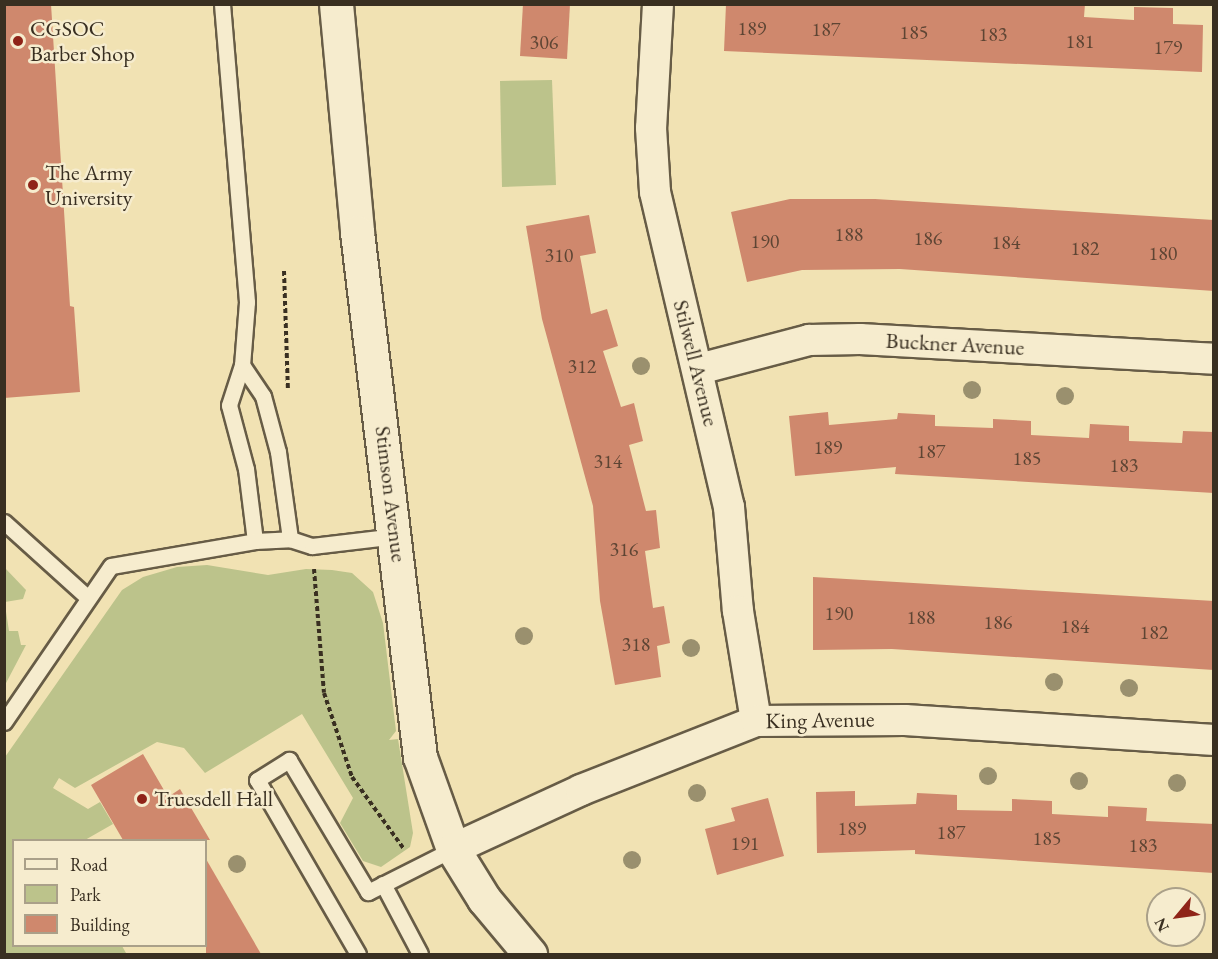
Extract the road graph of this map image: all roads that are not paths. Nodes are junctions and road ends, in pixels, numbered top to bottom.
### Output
1 (222, 4) edge
2 (336, 4) edge
3 (658, 4) edge
4 (1214, 359) edge
5 (242, 365) junction
6 (699, 369) junction
7 (4, 522) edge
8 (396, 536) junction
9 (290, 539) junction
10 (255, 541) junction
11 (88, 598) junction
12 (756, 721) junction
13 (4, 722) edge
14 (1214, 740) edge
15 (453, 849) junction
16 (383, 884) junction
17 (358, 954) edge
18 (420, 954) edge
19 (530, 954) edge

1 - 5 lane
2 - 8 street, Stimson Avenue
3 - 6 street, Stilwell Avenue
4 - 6 street, Buckner Avenue
5 - 9 lane
5 - 10 lane
6 - 12 street, Stilwell Avenue
7 - 11 lane
8 - 9 lane
8 - 15 street, Stimson Avenue
9 - 10 lane
10 - 11 lane
11 - 13 lane
12 - 14 street, King Avenue
12 - 15 street, King Avenue
15 - 16 lane
15 - 19 street, Stimson Avenue
16 - 17 lane
16 - 18 lane

